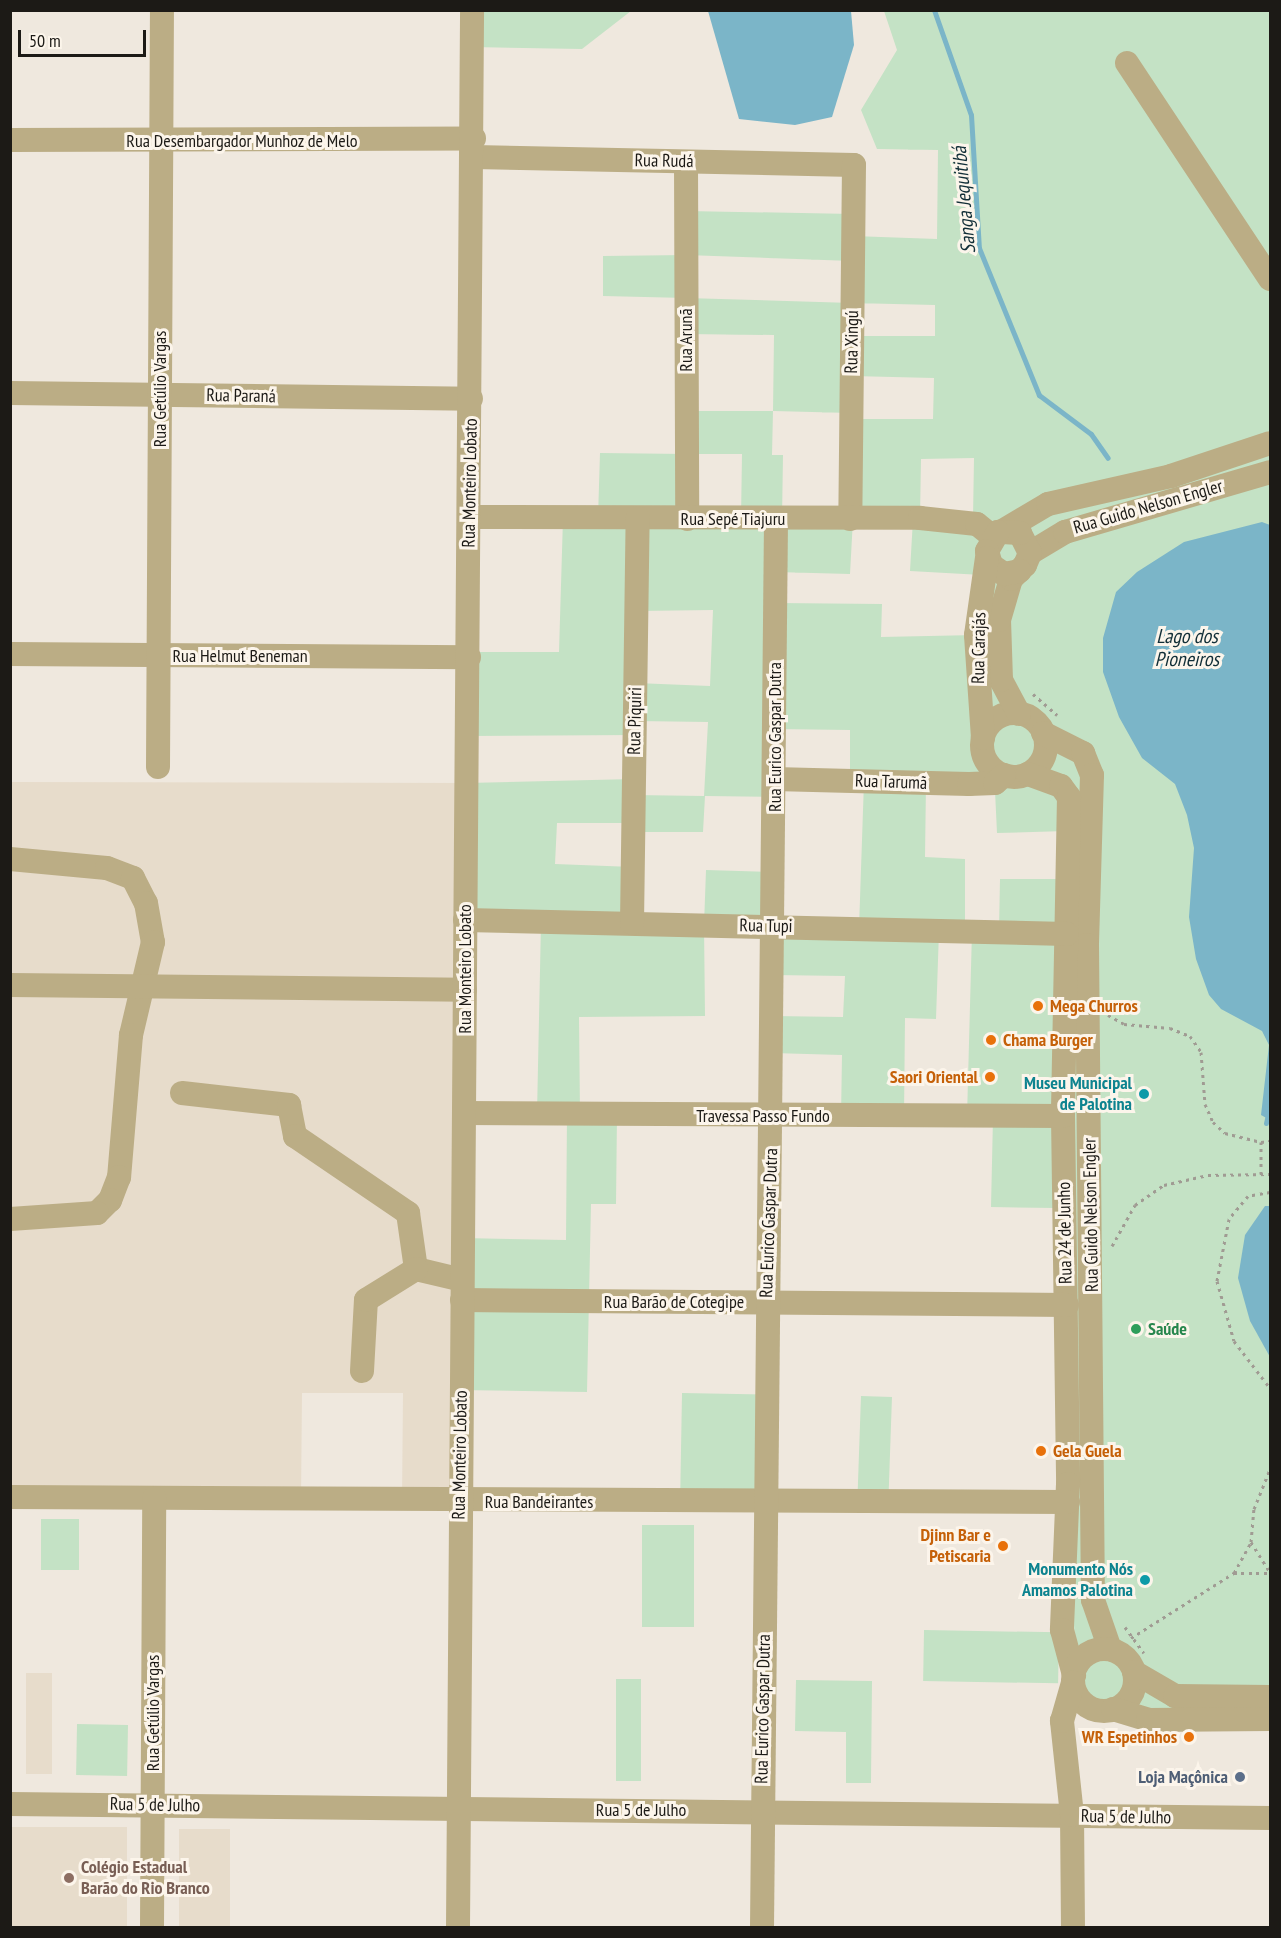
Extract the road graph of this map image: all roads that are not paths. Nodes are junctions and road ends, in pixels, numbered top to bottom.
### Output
1 (162, 10) edge
2 (472, 10) edge
3 (1127, 63) dead end
4 (10, 140) edge
5 (161, 143) junction
6 (474, 148) junction
7 (686, 162) junction
8 (854, 165) joint
9 (1270, 279) edge
10 (10, 393) edge
11 (160, 395) junction
12 (471, 399) junction
13 (1270, 443) edge
14 (1270, 472) edge
15 (470, 518) junction
16 (638, 518) junction
17 (687, 519) junction
18 (776, 519) junction
19 (850, 519) junction
20 (994, 541) junction
21 (1025, 562) junction
22 (10, 654) edge
23 (158, 655) junction
24 (469, 657) junction
25 (1019, 714) junction
26 (1043, 733) junction
27 (983, 747) junction
28 (158, 767) dead end
29 (1016, 775) junction
30 (774, 779) junction
31 (969, 784) junction
32 (10, 859) edge
33 (465, 920) junction
34 (632, 923) junction
35 (773, 927) junction
36 (1067, 934) junction
37 (10, 985) edge
38 (146, 987) junction
39 (465, 990) junction
40 (182, 1093) dead end
41 (464, 1113) junction
42 (772, 1116) junction
43 (1063, 1116) junction
44 (10, 1219) edge
45 (416, 1269) junction
46 (462, 1290) junction
47 (766, 1303) junction
48 (1067, 1305) junction
49 (362, 1371) dead end
50 (10, 1497) edge
51 (154, 1498) junction
52 (459, 1502) junction
53 (766, 1502) junction
54 (1068, 1502) junction
55 (1110, 1649) junction
56 (1141, 1665) junction
57 (1073, 1679) junction
58 (1270, 1697) edge
59 (1108, 1710) junction
60 (1270, 1719) edge
61 (1062, 1736) junction
62 (10, 1804) edge
63 (153, 1805) junction
64 (458, 1809) junction
65 (761, 1811) junction
66 (1072, 1815) junction
67 (1270, 1818) edge
68 (152, 1928) edge
69 (458, 1928) edge
70 (762, 1928) edge
71 (1072, 1928) edge

1 - 5 street, Rua Getúlio Vargas
2 - 6 street, Rua Monteiro Lobato
3 - 9 street
4 - 5 street, Rua Desembargador Munhoz de Melo
5 - 6 street, Rua Desembargador Munhoz de Melo
5 - 11 street, Rua Getúlio Vargas
6 - 7 street, Rua Rudá
6 - 12 street, Rua Monteiro Lobato
7 - 8 street, Rua Rudá
7 - 17 street, Rua Arunã
8 - 19 street, Rua Xingú
10 - 11 street, Rua Paraná
11 - 12 street, Rua Paraná
11 - 23 street, Rua Getúlio Vargas
12 - 15 street, Rua Monteiro Lobato
13 - 20 street
14 - 21 street, Rua Guido Nelson Engler
15 - 16 street, Rua Sepé Tiajuru
15 - 24 street, Rua Monteiro Lobato
16 - 17 street, Rua Sepé Tiajuru
16 - 34 street, Rua Piquiri
17 - 18 street, Rua Sepé Tiajuru
18 - 19 street, Rua Sepé Tiajuru
18 - 30 street, Rua Eurico Gaspar Dutra
19 - 20 street, Rua Sepé Tiajuru
20 - 21 street
20 - 21 street
20 - 27 street, Rua Carajás
21 - 25 street, Rua Guido Nelson Engler
22 - 23 street, Rua Helmut Beneman
23 - 24 street, Rua Helmut Beneman
23 - 28 street, Rua Getúlio Vargas
24 - 33 street, Rua Monteiro Lobato
25 - 26 street
25 - 27 street
26 - 29 street
26 - 55 street, Rua Guido Nelson Engler
27 - 29 street
27 - 31 street, Rua Carajás
29 - 31 street, Rua Tarumã
29 - 36 street, Rua 24 de Junho
30 - 31 street, Rua Tarumã
30 - 35 street, Rua Eurico Gaspar Dutra
32 - 38 street
33 - 34 street, Rua Tupi
33 - 39 street, Rua Monteiro Lobato
34 - 35 street, Rua Tupi
35 - 36 street, Rua Tupi
35 - 42 street, Rua Eurico Gaspar Dutra
36 - 43 street, Rua 24 de Junho
37 - 38 street
38 - 39 street
38 - 44 street
39 - 41 street, Rua Monteiro Lobato
40 - 45 street
41 - 42 street, Travessa Passo Fundo
41 - 46 street, Rua Monteiro Lobato
42 - 43 street, Travessa Passo Fundo
42 - 47 street, Rua Eurico Gaspar Dutra
43 - 48 street, Rua 24 de Junho
45 - 46 street, Rua Barão de Cotegipe
45 - 49 street
46 - 47 street, Rua Barão de Cotegipe
46 - 52 street, Rua Monteiro Lobato
47 - 48 street, Rua Barão de Cotegipe
47 - 53 street, Rua Eurico Gaspar Dutra
48 - 54 street, Rua 24 de Junho
50 - 51 street, Rua Bandeirantes
51 - 52 street, Rua Bandeirantes
51 - 63 street, Rua Getúlio Vargas
52 - 53 street, Rua Bandeirantes
52 - 64 street, Rua Monteiro Lobato
53 - 54 street, Rua Bandeirantes
53 - 65 street, Rua Eurico Gaspar Dutra
54 - 57 street, Rua 24 de Junho
55 - 56 street
55 - 57 street
56 - 58 street
56 - 59 street
57 - 59 street
57 - 61 street
59 - 60 street
59 - 61 street
61 - 66 street
62 - 63 street, Rua 5 de Julho
63 - 64 street, Rua 5 de Julho
63 - 68 street, Rua Getúlio Vargas
64 - 65 street, Rua 5 de Julho
64 - 69 street, Rua Monteiro Lobato
65 - 66 street, Rua 5 de Julho
65 - 70 street, Rua Eurico Gaspar Dutra
66 - 67 street, Rua 5 de Julho
66 - 71 street

